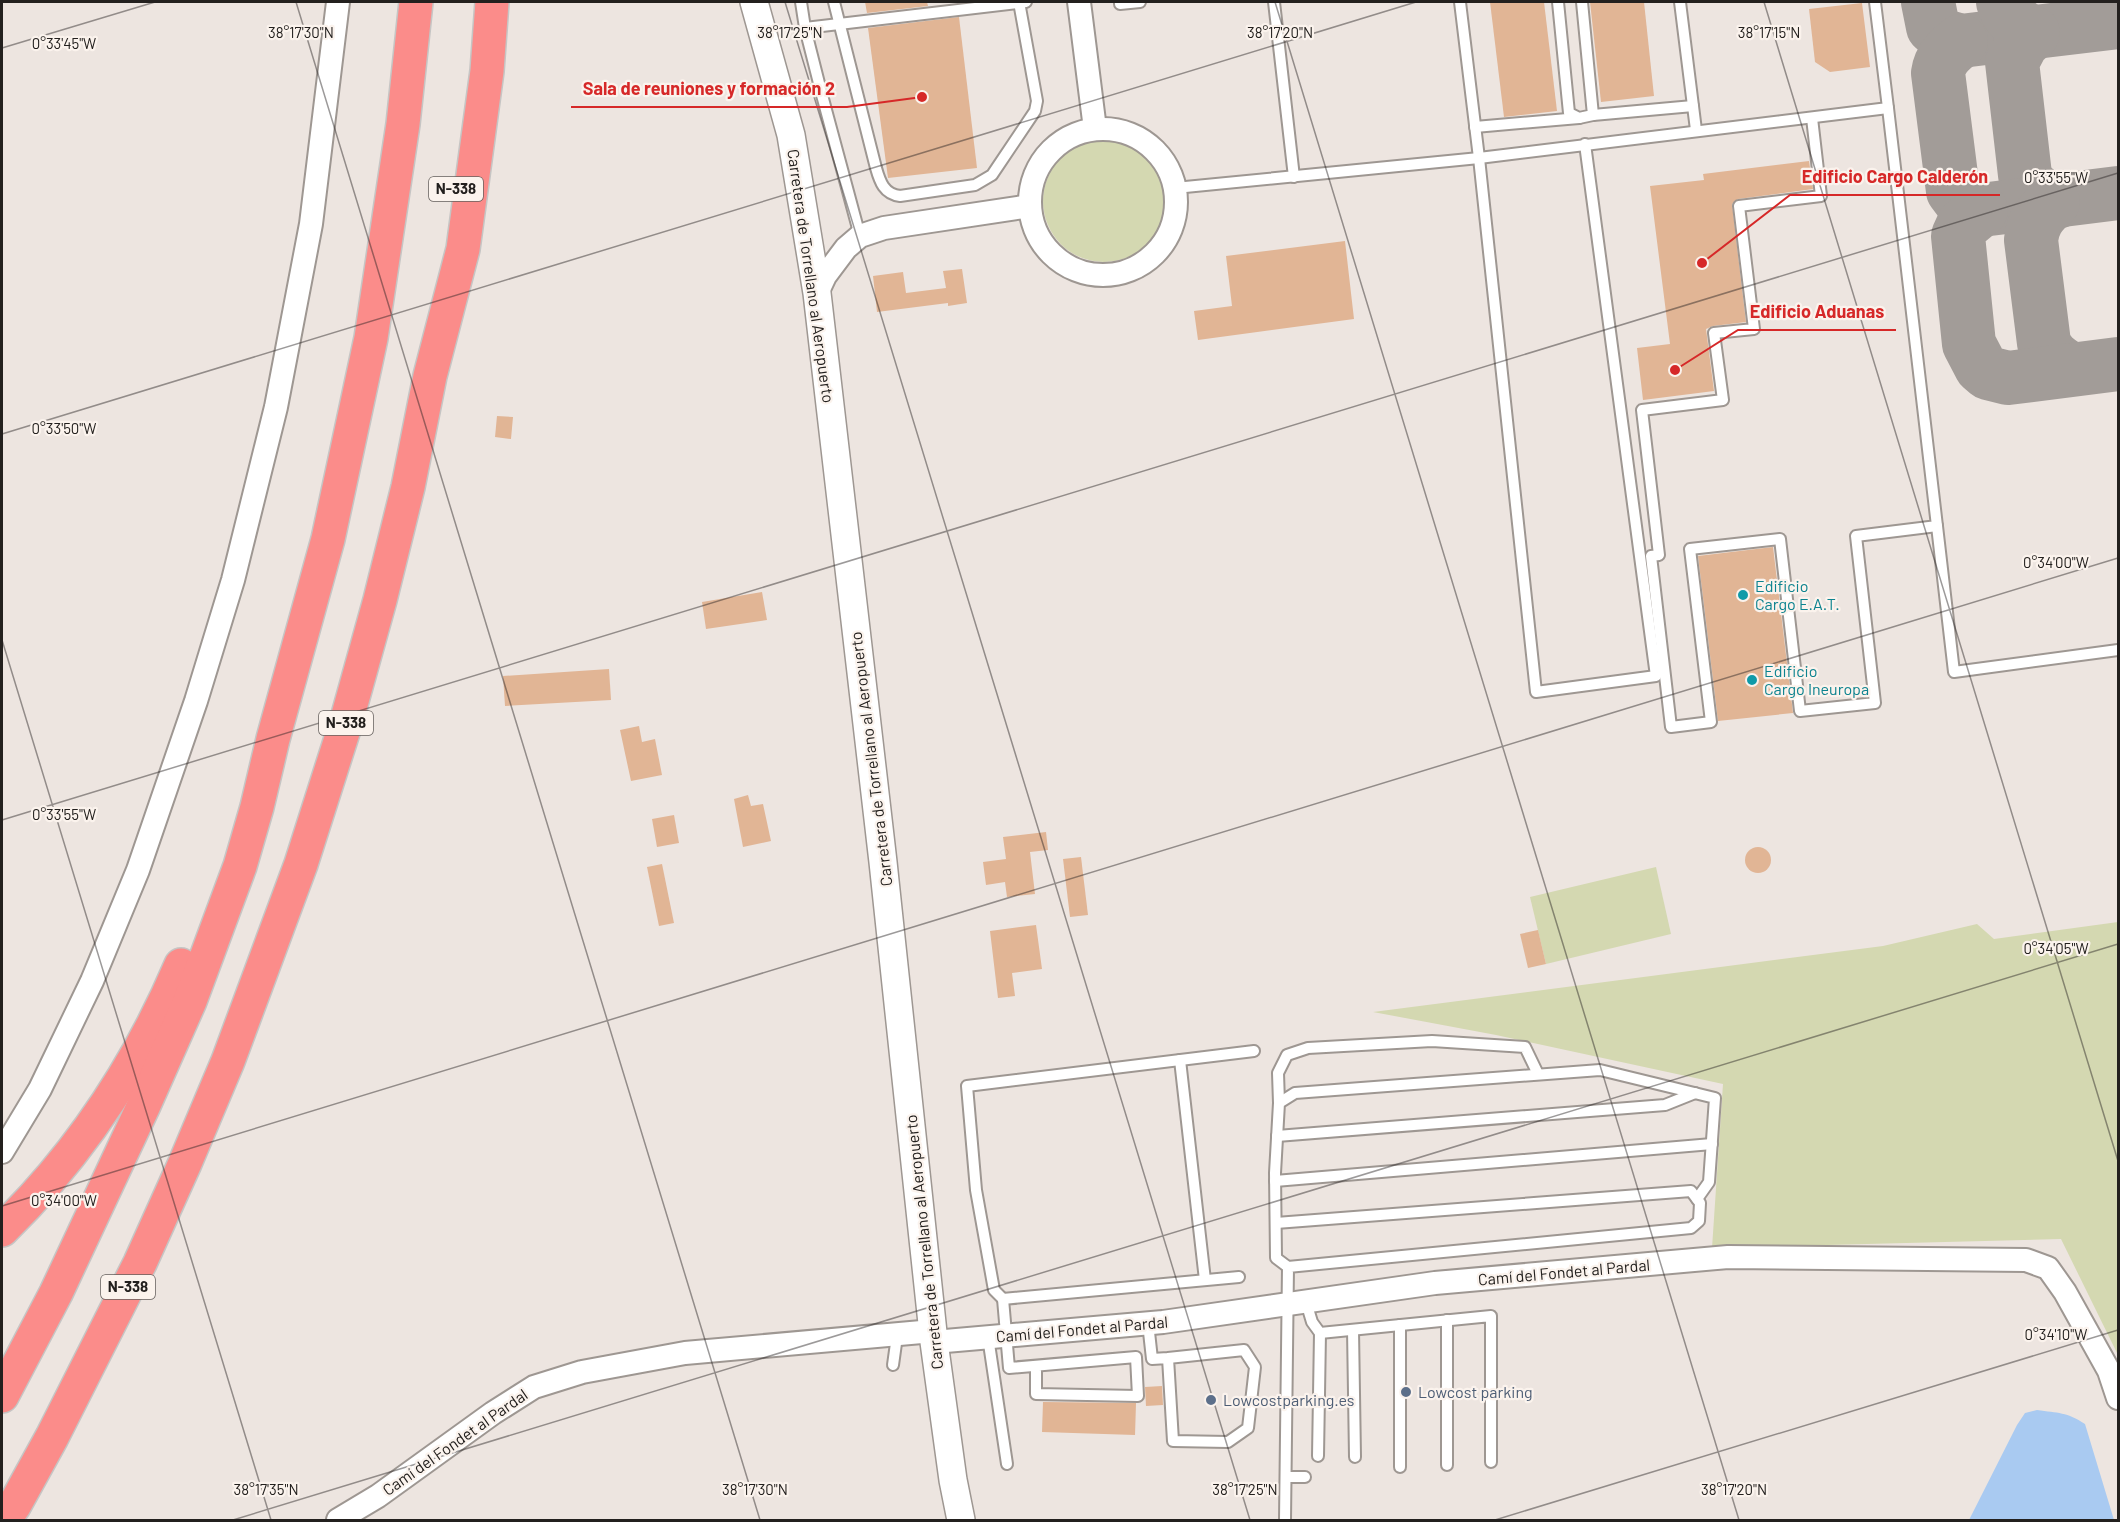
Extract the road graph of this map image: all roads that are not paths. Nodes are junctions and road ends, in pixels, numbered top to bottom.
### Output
1 (338, 2) edge
2 (416, 2) edge
3 (475, 2) edge
4 (492, 2) edge
5 (754, 2) edge
6 (801, 2) edge
7 (834, 2) edge
8 (1023, 2) edge
9 (1079, 2) edge
10 (1120, 2) edge
11 (1140, 2) edge
12 (1274, 2) edge
13 (1460, 2) edge
14 (1558, 2) edge
15 (1582, 2) edge
16 (1680, 2) edge
17 (1875, 2) edge
18 (839, 23) junction
19 (806, 27) junction
20 (1693, 106) junction
21 (1888, 108) junction
22 (1593, 115) junction
23 (1579, 118) junction
24 (1812, 118) junction
25 (1475, 127) junction
26 (1095, 129) junction
27 (1696, 130) junction
28 (1585, 144) junction
29 (1479, 158) junction
30 (1294, 177) junction
31 (1175, 188) junction
32 (1030, 206) junction
33 (860, 236) junction
34 (817, 293) junction
35 (430, 376) junction
36 (1936, 526) junction
37 (2118, 650) edge
38 (273, 739) junction
39 (1254, 1051) dead end
40 (1180, 1060) junction
41 (1538, 1074) junction
42 (1695, 1093) junction
43 (1279, 1103) junction
44 (1277, 1136) junction
45 (1712, 1144) junction
46 (2, 1152) edge
47 (1275, 1181) junction
48 (1697, 1198) junction
49 (1276, 1223) junction
50 (2, 1230) edge
51 (1288, 1268) junction
52 (1239, 1277) dead end
53 (1205, 1280) junction
54 (1003, 1299) junction
55 (1298, 1303) junction
56 (1447, 1320) junction
57 (1148, 1323) junction
58 (1400, 1325) junction
59 (1353, 1330) junction
60 (1320, 1333) junction
61 (897, 1335) junction
62 (934, 1336) junction
63 (996, 1336) junction
64 (1168, 1358) junction
65 (893, 1365) dead end
66 (1036, 1366) junction
67 (2, 1396) edge
68 (2118, 1398) edge
69 (1318, 1456) dead end
70 (1356, 1457) dead end
71 (1491, 1461) dead end
72 (1006, 1464) dead end
73 (1447, 1465) dead end
74 (1400, 1467) dead end
75 (1286, 1477) junction
76 (1305, 1477) dead end
77 (9, 1516) edge
78 (338, 1521) edge
79 (961, 1521) edge
80 (1285, 1521) edge

1 - 46 street
2 - 38 highway
3 - 35 highway, N-338
4 - 35 highway
5 - 34 street, Carretera de Torrellano al Aeropuerto
6 - 19 lane
7 - 18 lane
8 - 18 lane
8 - 18 lane
9 - 26 street
10 - 11 lane
12 - 30 lane
13 - 25 lane
14 - 23 lane
15 - 22 lane
16 - 20 lane
17 - 21 lane
18 - 19 lane
19 - 33 lane
20 - 22 lane
20 - 27 lane
21 - 24 lane
21 - 36 lane
22 - 23 lane
23 - 25 lane
24 - 27 lane
24 - 36 lane
25 - 29 lane
26 - 31 street
26 - 32 street
27 - 28 lane
28 - 29 lane
28 - 29 lane
29 - 30 lane
30 - 31 lane
31 - 32 street
32 - 33 street
33 - 34 street
34 - 62 street, Carretera de Torrellano al Aeropuerto
35 - 77 highway, N-338
36 - 37 lane
38 - 50 highway
38 - 67 highway
39 - 40 lane
40 - 53 lane
40 - 54 lane
41 - 42 lane
41 - 43 lane
41 - 43 lane
42 - 44 lane
42 - 45 lane
43 - 44 lane
44 - 47 lane
45 - 47 lane
45 - 48 lane
47 - 49 lane
48 - 49 lane
48 - 51 lane
49 - 51 lane
51 - 55 lane
52 - 53 lane
53 - 54 lane
54 - 63 lane
55 - 57 street, Camí del Fondet al Pardal
55 - 60 lane
55 - 68 street, Camí del Fondet al Pardal
55 - 75 lane
56 - 58 lane
56 - 71 lane
56 - 73 lane
57 - 63 street, Camí del Fondet al Pardal
57 - 64 lane
58 - 59 lane
58 - 74 lane
59 - 60 lane
59 - 70 lane
60 - 69 lane
61 - 62 street, Camí del Fondet al Pardal
61 - 65 lane
61 - 78 street, Camí del Fondet al Pardal
62 - 63 street, Camí del Fondet al Pardal
62 - 79 street, Carretera de Torrellano al Aeropuerto
63 - 66 lane
63 - 72 lane
64 - 64 lane
66 - 66 lane
75 - 76 lane
75 - 80 lane

